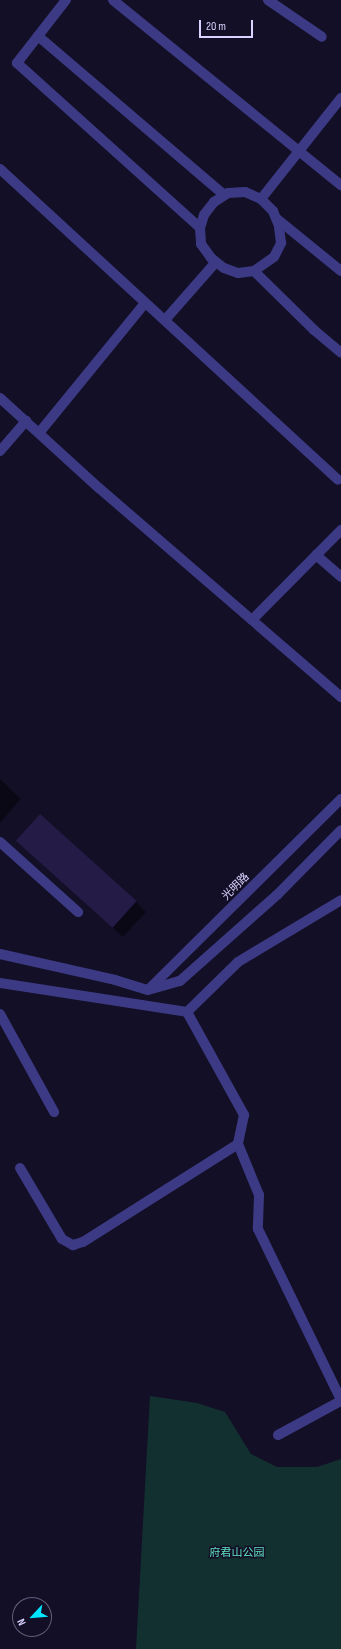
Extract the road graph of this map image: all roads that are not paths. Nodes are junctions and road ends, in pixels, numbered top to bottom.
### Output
1 (66, 0) edge
2 (113, 0) edge
3 (268, 0) edge
4 (38, 36) junction
5 (322, 37) dead end
6 (341, 98) edge
7 (298, 152) junction
8 (0, 169) edge
9 (341, 184) edge
10 (224, 195) junction
11 (262, 198) junction
12 (275, 217) junction
13 (200, 228) junction
14 (216, 262) junction
15 (254, 271) junction
16 (341, 271) edge
17 (146, 303) junction
18 (165, 320) junction
19 (341, 353) edge
20 (0, 398) edge
21 (26, 421) junction
22 (39, 433) junction
23 (0, 451) edge
24 (338, 480) dead end
25 (341, 530) edge
26 (316, 555) junction
27 (341, 577) edge
28 (252, 620) junction
29 (341, 697) edge
30 (341, 799) edge
31 (341, 830) edge
32 (0, 842) edge
33 (341, 900) edge
34 (78, 912) dead end
35 (0, 954) edge
36 (0, 983) edge
37 (148, 990) junction
38 (187, 1012) junction
39 (0, 1014) edge
40 (54, 1112) dead end
41 (238, 1144) junction
42 (20, 1168) dead end
43 (341, 1401) edge
44 (278, 1435) dead end

1 - 4 street
2 - 7 street
3 - 5 street
4 - 10 street
4 - 13 street
6 - 7 street
7 - 9 street
7 - 11 street
8 - 17 street
10 - 11 street
10 - 13 street
11 - 12 street
12 - 15 street
12 - 16 street
13 - 14 street
14 - 15 street
14 - 18 street
15 - 19 street
17 - 18 street
17 - 22 street
18 - 24 street
20 - 21 street
21 - 22 street
21 - 23 street
22 - 28 street
25 - 26 street
26 - 27 street
26 - 28 street
28 - 29 street
30 - 37 street, 光明路
31 - 37 street
32 - 34 street
33 - 38 street
35 - 37 street
36 - 38 street
38 - 41 street
39 - 40 street
41 - 42 street
41 - 43 street
43 - 44 street

